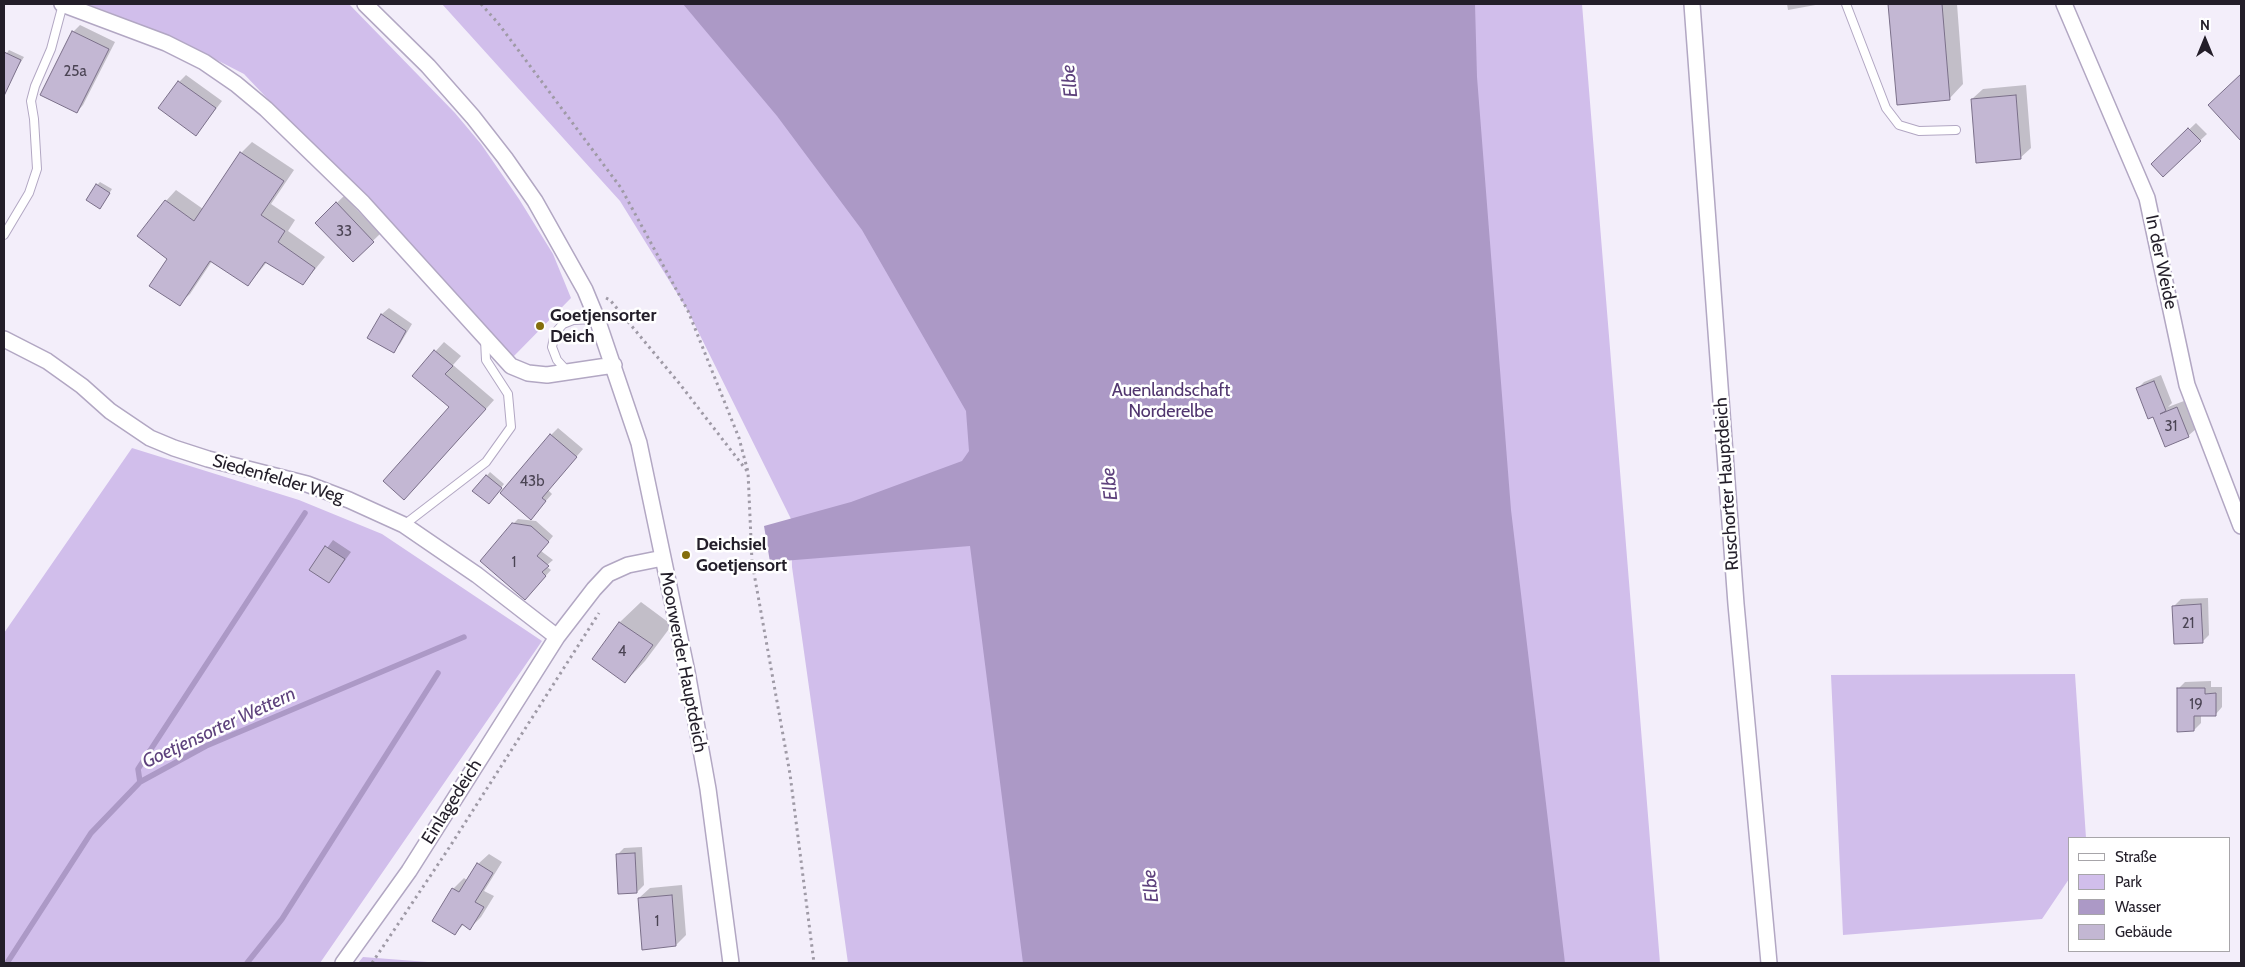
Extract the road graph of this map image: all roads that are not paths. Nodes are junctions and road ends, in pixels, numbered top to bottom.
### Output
1 (62, 4) edge
2 (365, 4) edge
3 (1692, 4) edge
4 (1846, 4) edge
5 (2064, 4) edge
6 (1956, 130) dead end
7 (4, 235) edge
8 (598, 319) junction
9 (484, 336) junction
10 (4, 339) edge
11 (614, 365) junction
12 (568, 372) junction
13 (404, 525) junction
14 (2241, 526) edge
15 (663, 558) junction
16 (557, 637) junction
17 (343, 963) edge
18 (731, 963) edge
19 (1769, 963) edge

1 - 7 lane
1 - 9 street
2 - 8 street
3 - 19 street, Ruschorter Hauptdeich
4 - 6 lane
5 - 14 street, In der Weide
8 - 11 street
8 - 12 lane
9 - 12 street
9 - 13 lane
10 - 13 street, Siedenfelder Weg
11 - 12 street
11 - 15 street, Moorwerder Hauptdeich
13 - 16 street, Siedenfelder Weg
15 - 16 street
15 - 18 street, Moorwerder Hauptdeich
16 - 17 street, Einlagedeich

